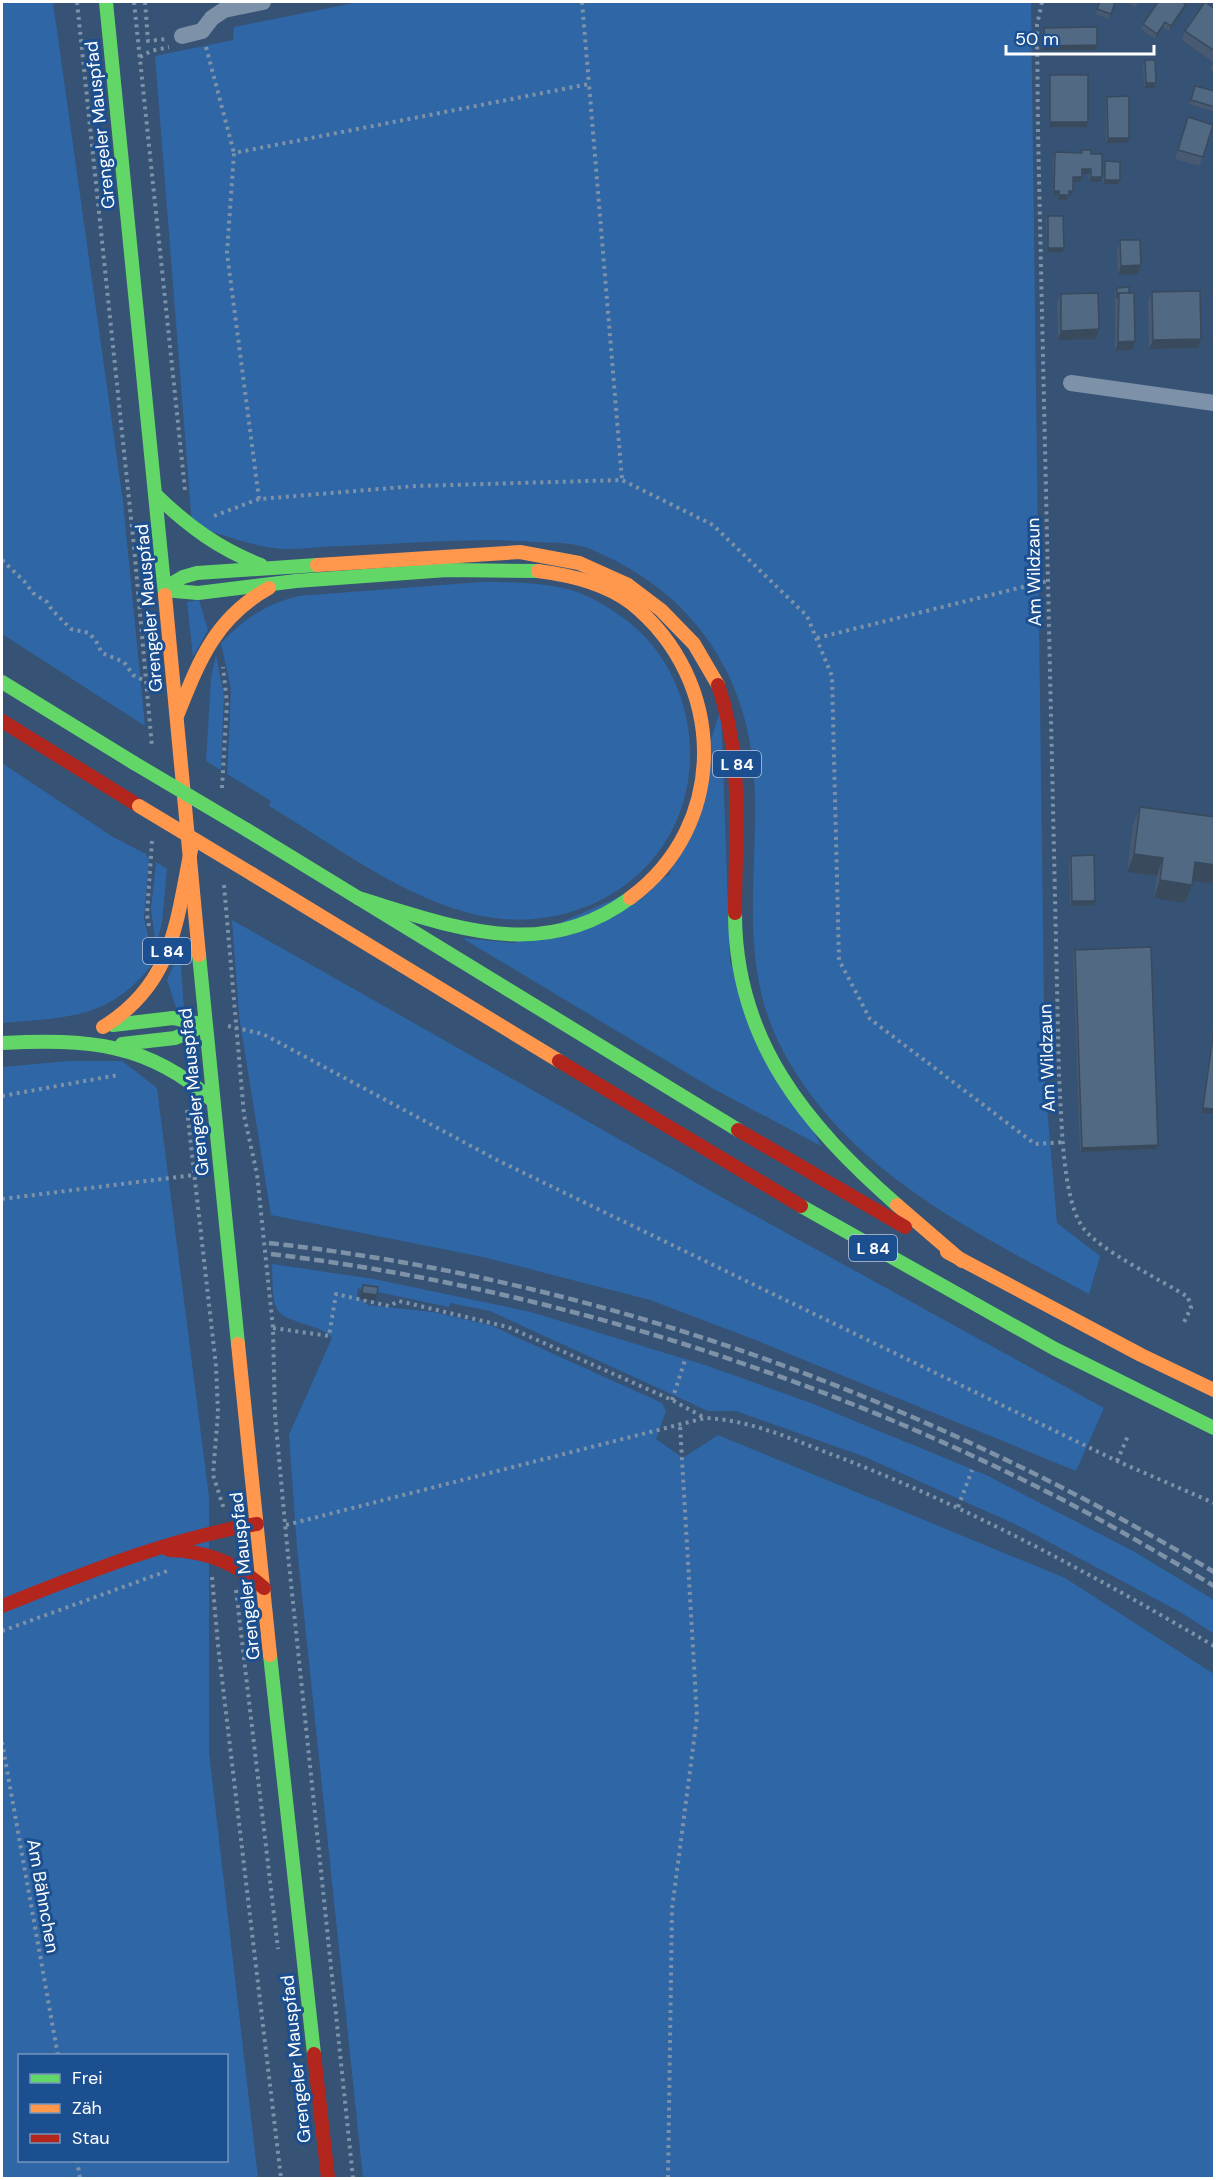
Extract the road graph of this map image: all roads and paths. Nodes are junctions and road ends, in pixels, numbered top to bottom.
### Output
1 (77, 2) edge
2 (106, 2) edge
3 (145, 2) edge
4 (263, 2) edge
5 (582, 2) edge
6 (1042, 2) edge
7 (202, 31) junction
8 (182, 36) junction
9 (140, 57) dead end
10 (589, 84) junction
11 (234, 153) junction
12 (1071, 383) dead end
13 (1215, 403) edge
14 (622, 480) dead end
15 (156, 495) junction
16 (259, 499) dead end
17 (2, 560) edge
18 (272, 568) junction
19 (1047, 581) junction
20 (282, 582) junction
21 (166, 587) junction
22 (817, 638) dead end
23 (145, 681) junction
24 (2, 682) edge
25 (177, 716) junction
26 (2, 721) edge
27 (2, 731) edge
28 (32, 740) junction
29 (152, 750) dead end
30 (153, 832) dead end
31 (191, 850) junction
32 (358, 898) junction
33 (150, 935) dead end
34 (205, 1025) junction
35 (103, 1027) junction
36 (59, 1039) junction
37 (2, 1043) edge
38 (108, 1045) junction
39 (130, 1072) dead end
40 (2, 1096) edge
41 (213, 1101) junction
42 (186, 1105) dead end
43 (194, 1174) junction
44 (2, 1199) edge
45 (962, 1261) junction
46 (1183, 1324) dead end
47 (685, 1360) dead end
48 (1215, 1390) edge
49 (672, 1400) junction
50 (705, 1418) junction
51 (680, 1425) junction
52 (1215, 1428) edge
53 (1128, 1436) dead end
54 (1117, 1461) junction
55 (972, 1470) dead end
56 (1215, 1503) edge
57 (958, 1506) junction
58 (258, 1524) junction
59 (286, 1526) junction
60 (230, 1527) junction
61 (147, 1550) junction
62 (178, 1567) dead end
63 (219, 1574) dead end
64 (235, 1581) dead end
65 (264, 1588) junction
66 (2, 1606) edge
67 (2, 1631) edge
68 (1214, 1645) edge
69 (2, 1742) edge
70 (280, 1960) dead end
71 (58, 2054) edge
72 (77, 2162) edge
73 (80, 2178) edge
74 (281, 2178) edge
75 (328, 2178) edge
76 (353, 2178) edge
77 (668, 2178) edge

1 - 23 path
2 - 15 main road, Grengeler Mauspfad
3 - 8 path
4 - 7 street
5 - 10 path
6 - 19 path, Am Wildzaun
7 - 8 street
7 - 11 path
8 - 9 path
10 - 11 path
10 - 14 path
11 - 16 path
12 - 13 street
15 - 18 main road, L 84
15 - 21 main road, Grengeler Mauspfad
17 - 23 path
18 - 21 main road, L 84
18 - 45 main road, L 84
19 - 22 path
19 - 46 path, Am Wildzaun
20 - 21 main road, L 84
20 - 25 main road, L 84
20 - 32 main road, L 84
21 - 25 main road, Grengeler Mauspfad
23 - 29 path
24 - 32 main road, L 84, bridge
25 - 31 main road, Grengeler Mauspfad
26 - 28 main road, L 84
27 - 28 main road, L 84
28 - 52 main road, L 84, bridge
30 - 33 path
31 - 34 main road, Grengeler Mauspfad
31 - 35 main road, L 84
32 - 45 main road, L 84
34 - 35 main road, L 84
34 - 38 main road, L 84
34 - 41 main road, Grengeler Mauspfad
34 - 54 path
35 - 36 main road, L 84
36 - 37 main road, L 84
36 - 38 main road, L 84
38 - 41 main road, L 84
39 - 40 path
41 - 58 main road, Grengeler Mauspfad
42 - 43 path
43 - 44 path
43 - 60 path
45 - 48 main road, L 84
47 - 49 path
49 - 50 path
49 - 59 path
50 - 51 path
50 - 57 path
51 - 59 path
51 - 77 path
53 - 54 path
54 - 56 path
55 - 57 path
57 - 68 path
58 - 60 main road
58 - 65 main road, Grengeler Mauspfad
59 - 76 path
60 - 61 main road
61 - 65 main road
61 - 66 main road
62 - 67 path
63 - 74 path
64 - 70 path
65 - 75 main road, Grengeler Mauspfad
69 - 71 path, Am Bähnchen
72 - 73 path

